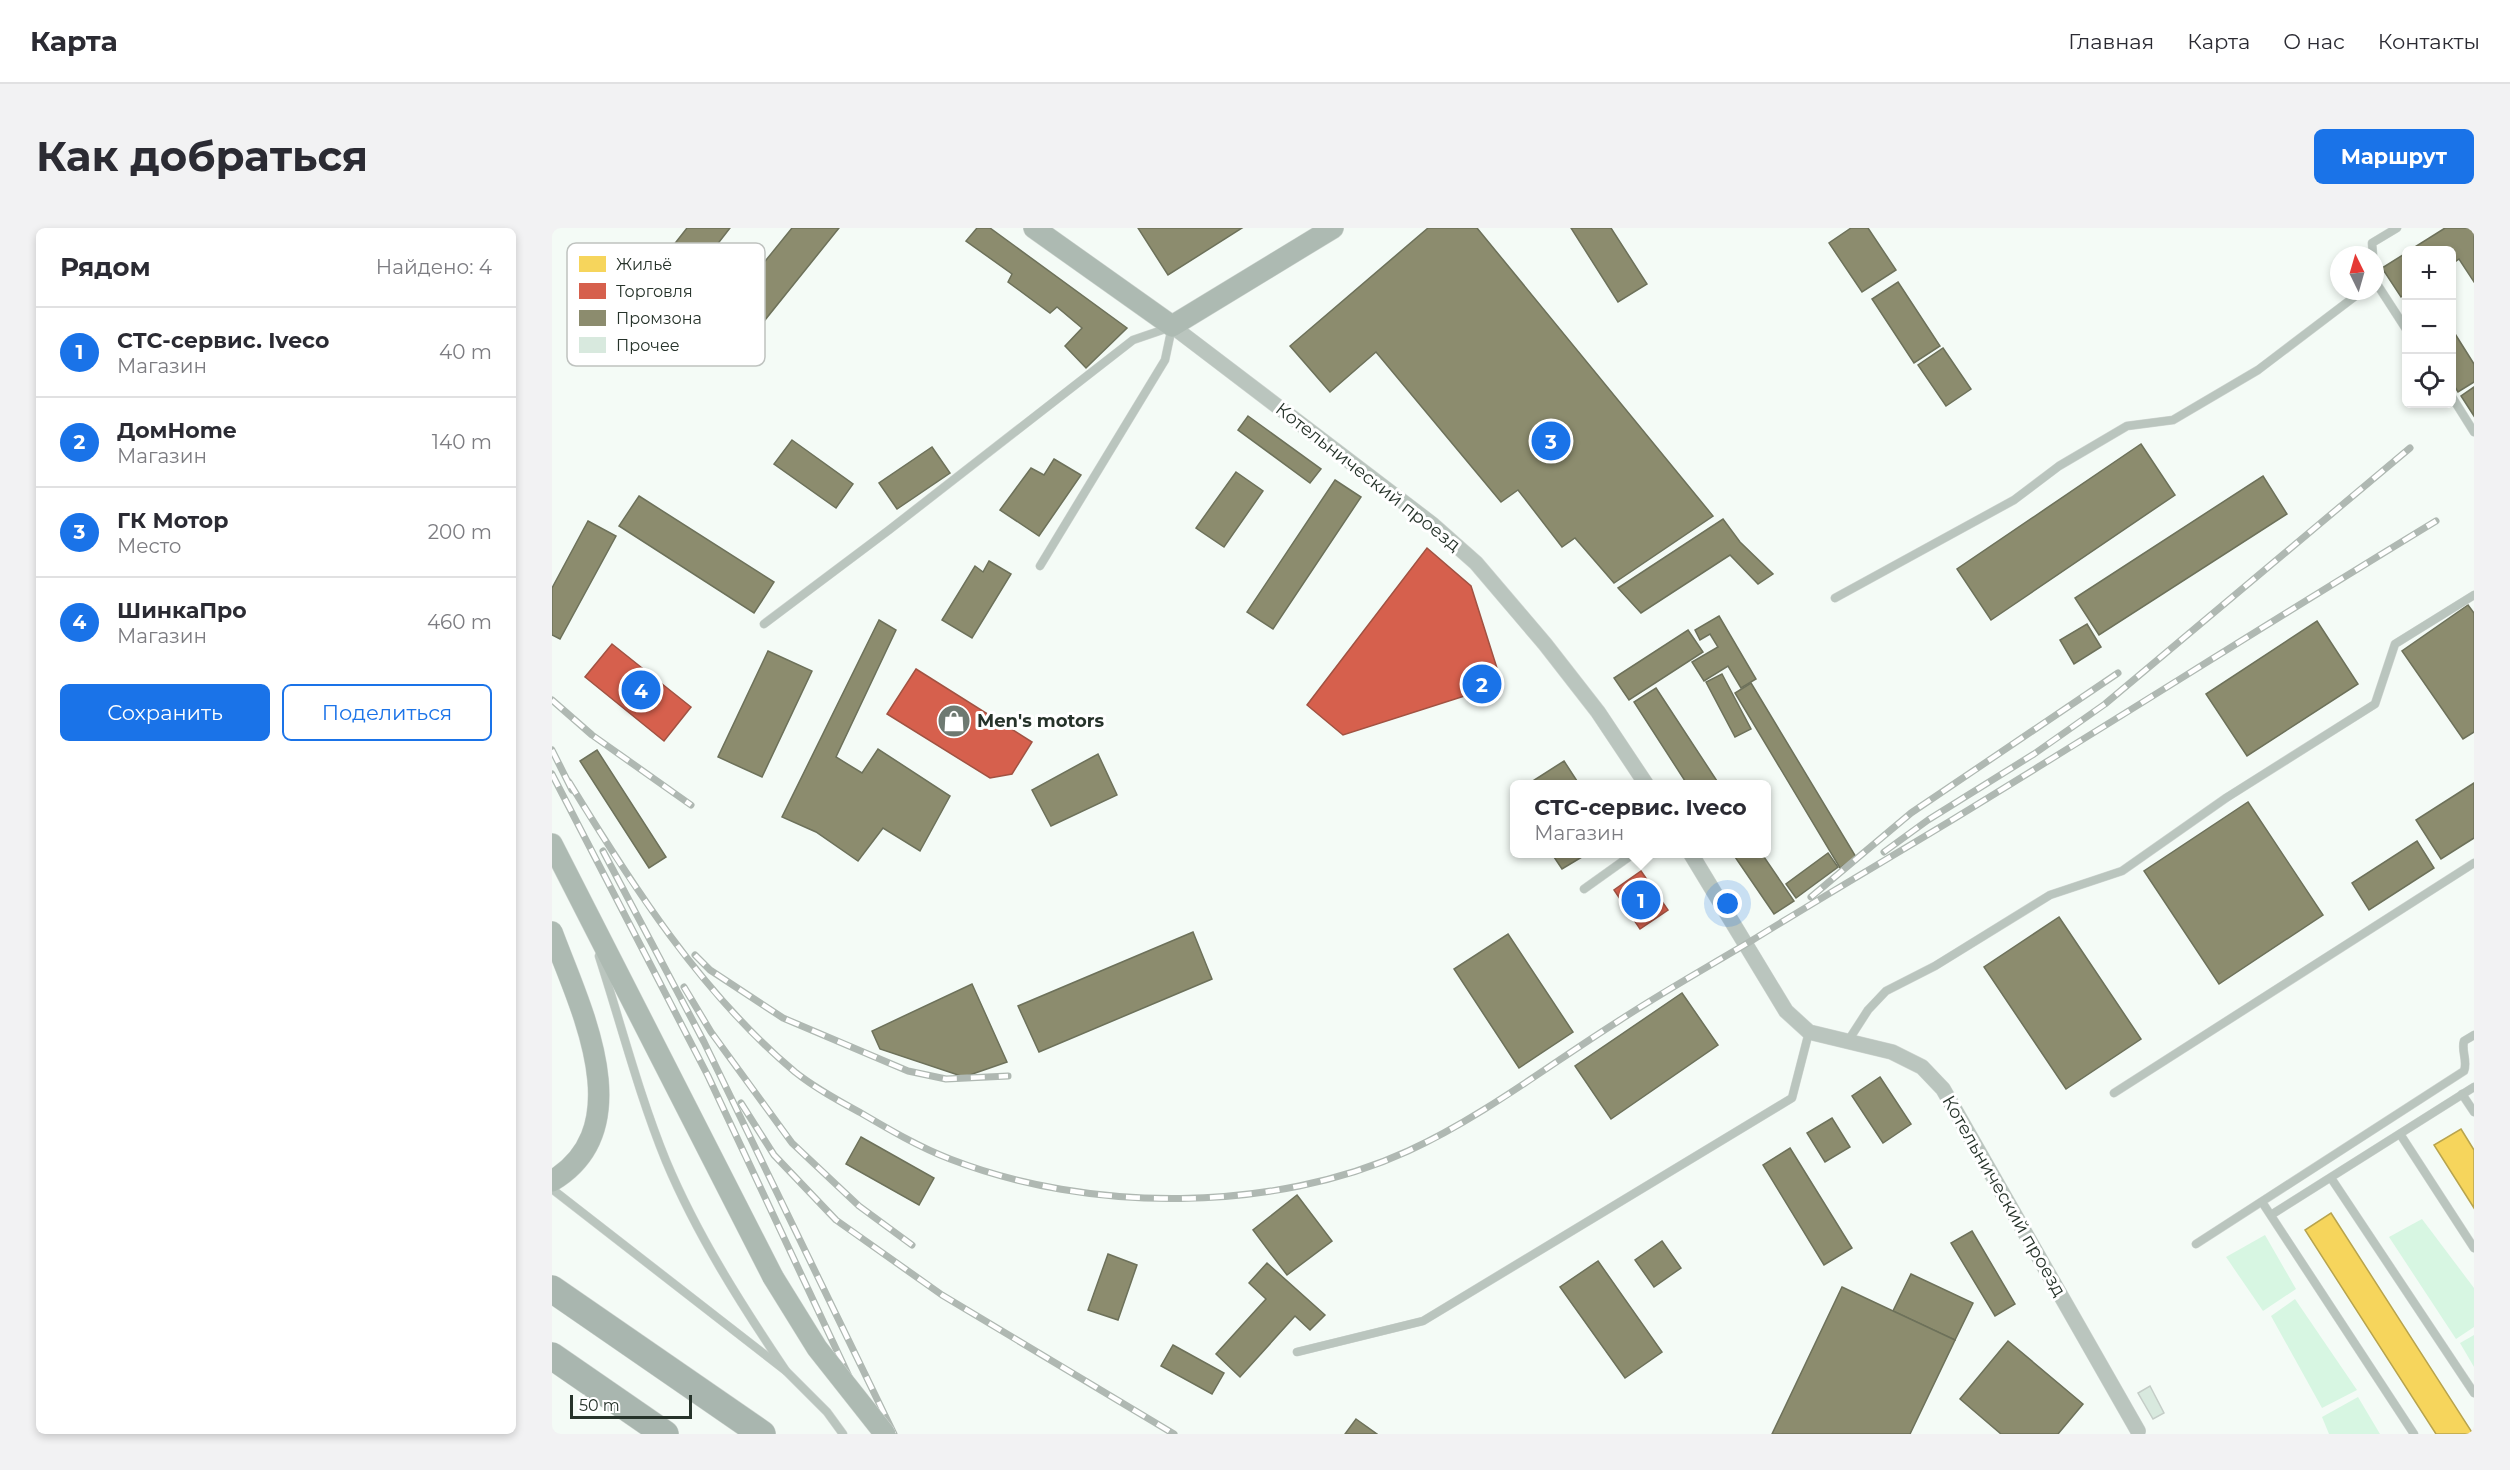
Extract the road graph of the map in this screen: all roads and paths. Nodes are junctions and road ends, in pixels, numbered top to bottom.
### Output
1 (1034, 228) edge
2 (1333, 228) edge
3 (2397, 228) edge
4 (2372, 246) edge
5 (2384, 295) edge
6 (2350, 300) edge
7 (2402, 323) edge
8 (1172, 326) junction
9 (2456, 405) edge
10 (2474, 432) edge
11 (1040, 566) dead end
12 (2474, 595) edge
13 (1835, 598) dead end
14 (764, 624) dead end
15 (1643, 780) edge
16 (552, 844) edge
17 (1627, 858) edge
18 (1693, 858) edge
19 (2474, 863) edge
20 (1584, 889) dead end
21 (582, 902) junction
22 (552, 932) edge
23 (1809, 1032) junction
24 (2474, 1035) edge
25 (1848, 1041) junction
26 (2474, 1087) edge
27 (2114, 1093) dead end
28 (2462, 1094) junction
29 (2474, 1112) edge
30 (2400, 1134) junction
31 (559, 1176) edge
32 (2331, 1178) junction
33 (552, 1189) edge
34 (2262, 1202) junction
35 (2271, 1215) junction
36 (2196, 1244) dead end
37 (2474, 1248) edge
38 (552, 1289) edge
39 (1297, 1352) dead end
40 (552, 1356) edge
41 (786, 1371) junction
42 (2474, 1393) edge
43 (2138, 1431) dead end
44 (665, 1434) edge
45 (762, 1434) edge
46 (843, 1434) edge
47 (885, 1434) edge
48 (2414, 1434) edge

1 - 8 main road, Котельнический проезд
2 - 8 main road
3 - 4 lane
5 - 7 lane
6 - 13 lane
8 - 11 lane
8 - 14 lane
8 - 15 street, Котельнический проезд
9 - 10 lane
12 - 25 lane
16 - 21 main road
17 - 20 lane
18 - 23 street, Котельнический проезд
19 - 27 lane
21 - 41 lane
21 - 47 main road, bridge
22 - 31 main road
23 - 25 street, Котельнический проезд
23 - 39 lane
24 - 34 lane
25 - 43 street, Котельнический проезд
26 - 28 lane
28 - 29 lane
28 - 30 lane
30 - 32 lane
30 - 37 lane
32 - 35 lane
32 - 42 lane
33 - 41 lane
34 - 35 lane
34 - 36 lane
35 - 48 lane
38 - 45 highway
40 - 44 highway
41 - 46 lane

